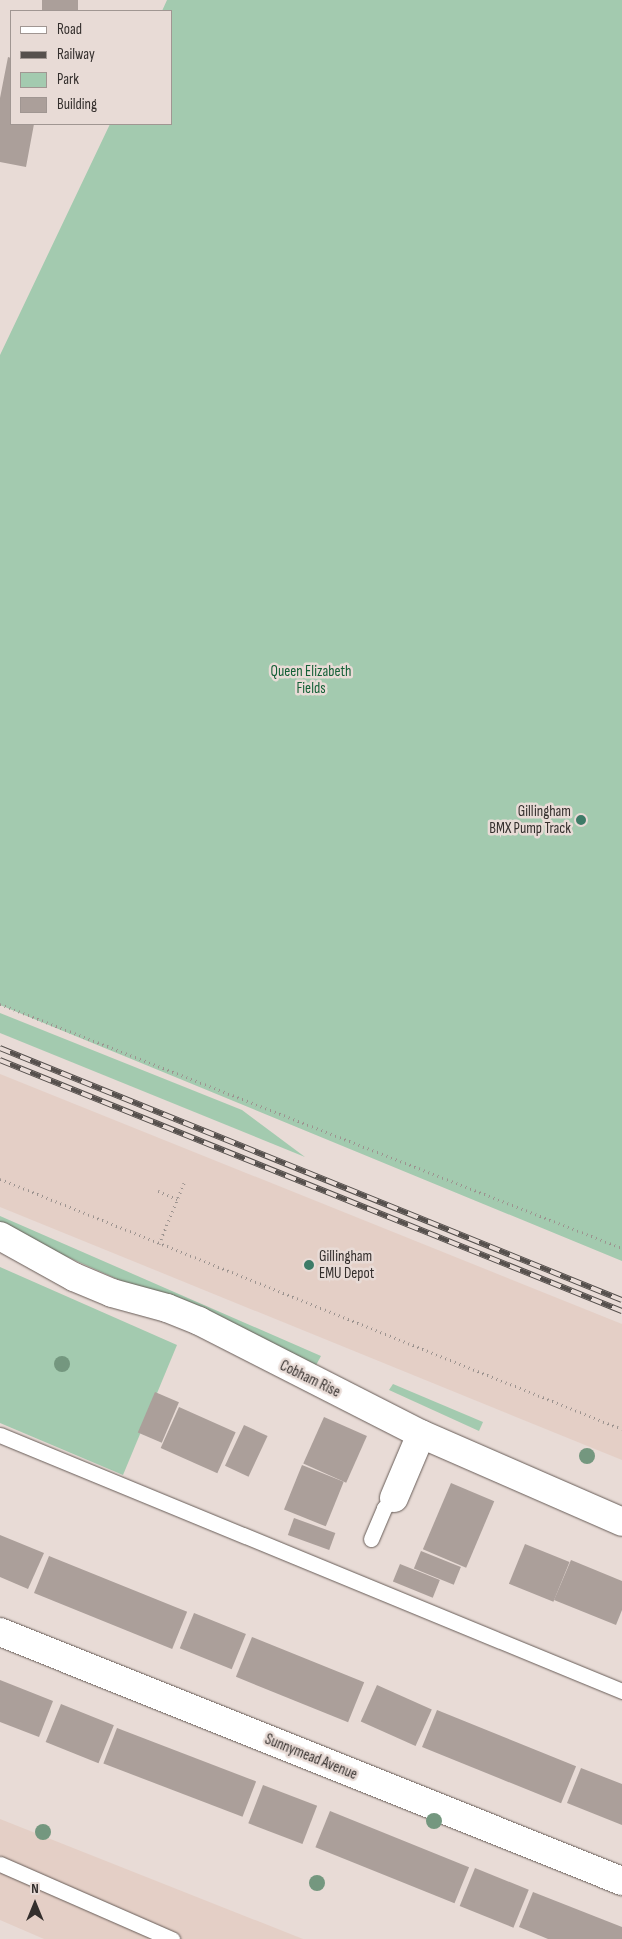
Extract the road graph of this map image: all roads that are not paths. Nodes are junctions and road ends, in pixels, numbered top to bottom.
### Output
1 (0, 1236) edge
2 (0, 1434) edge
3 (421, 1434) junction
4 (394, 1498) joint
5 (622, 1522) edge
6 (371, 1540) dead end
7 (0, 1632) edge
8 (622, 1691) edge
9 (0, 1864) edge
10 (622, 1881) edge
11 (172, 1939) edge

1 - 3 street, Cobham Rise
2 - 8 lane
3 - 4 street
3 - 5 street, Cobham Rise
4 - 6 lane
7 - 10 street, Sunnymead Avenue
9 - 11 lane

